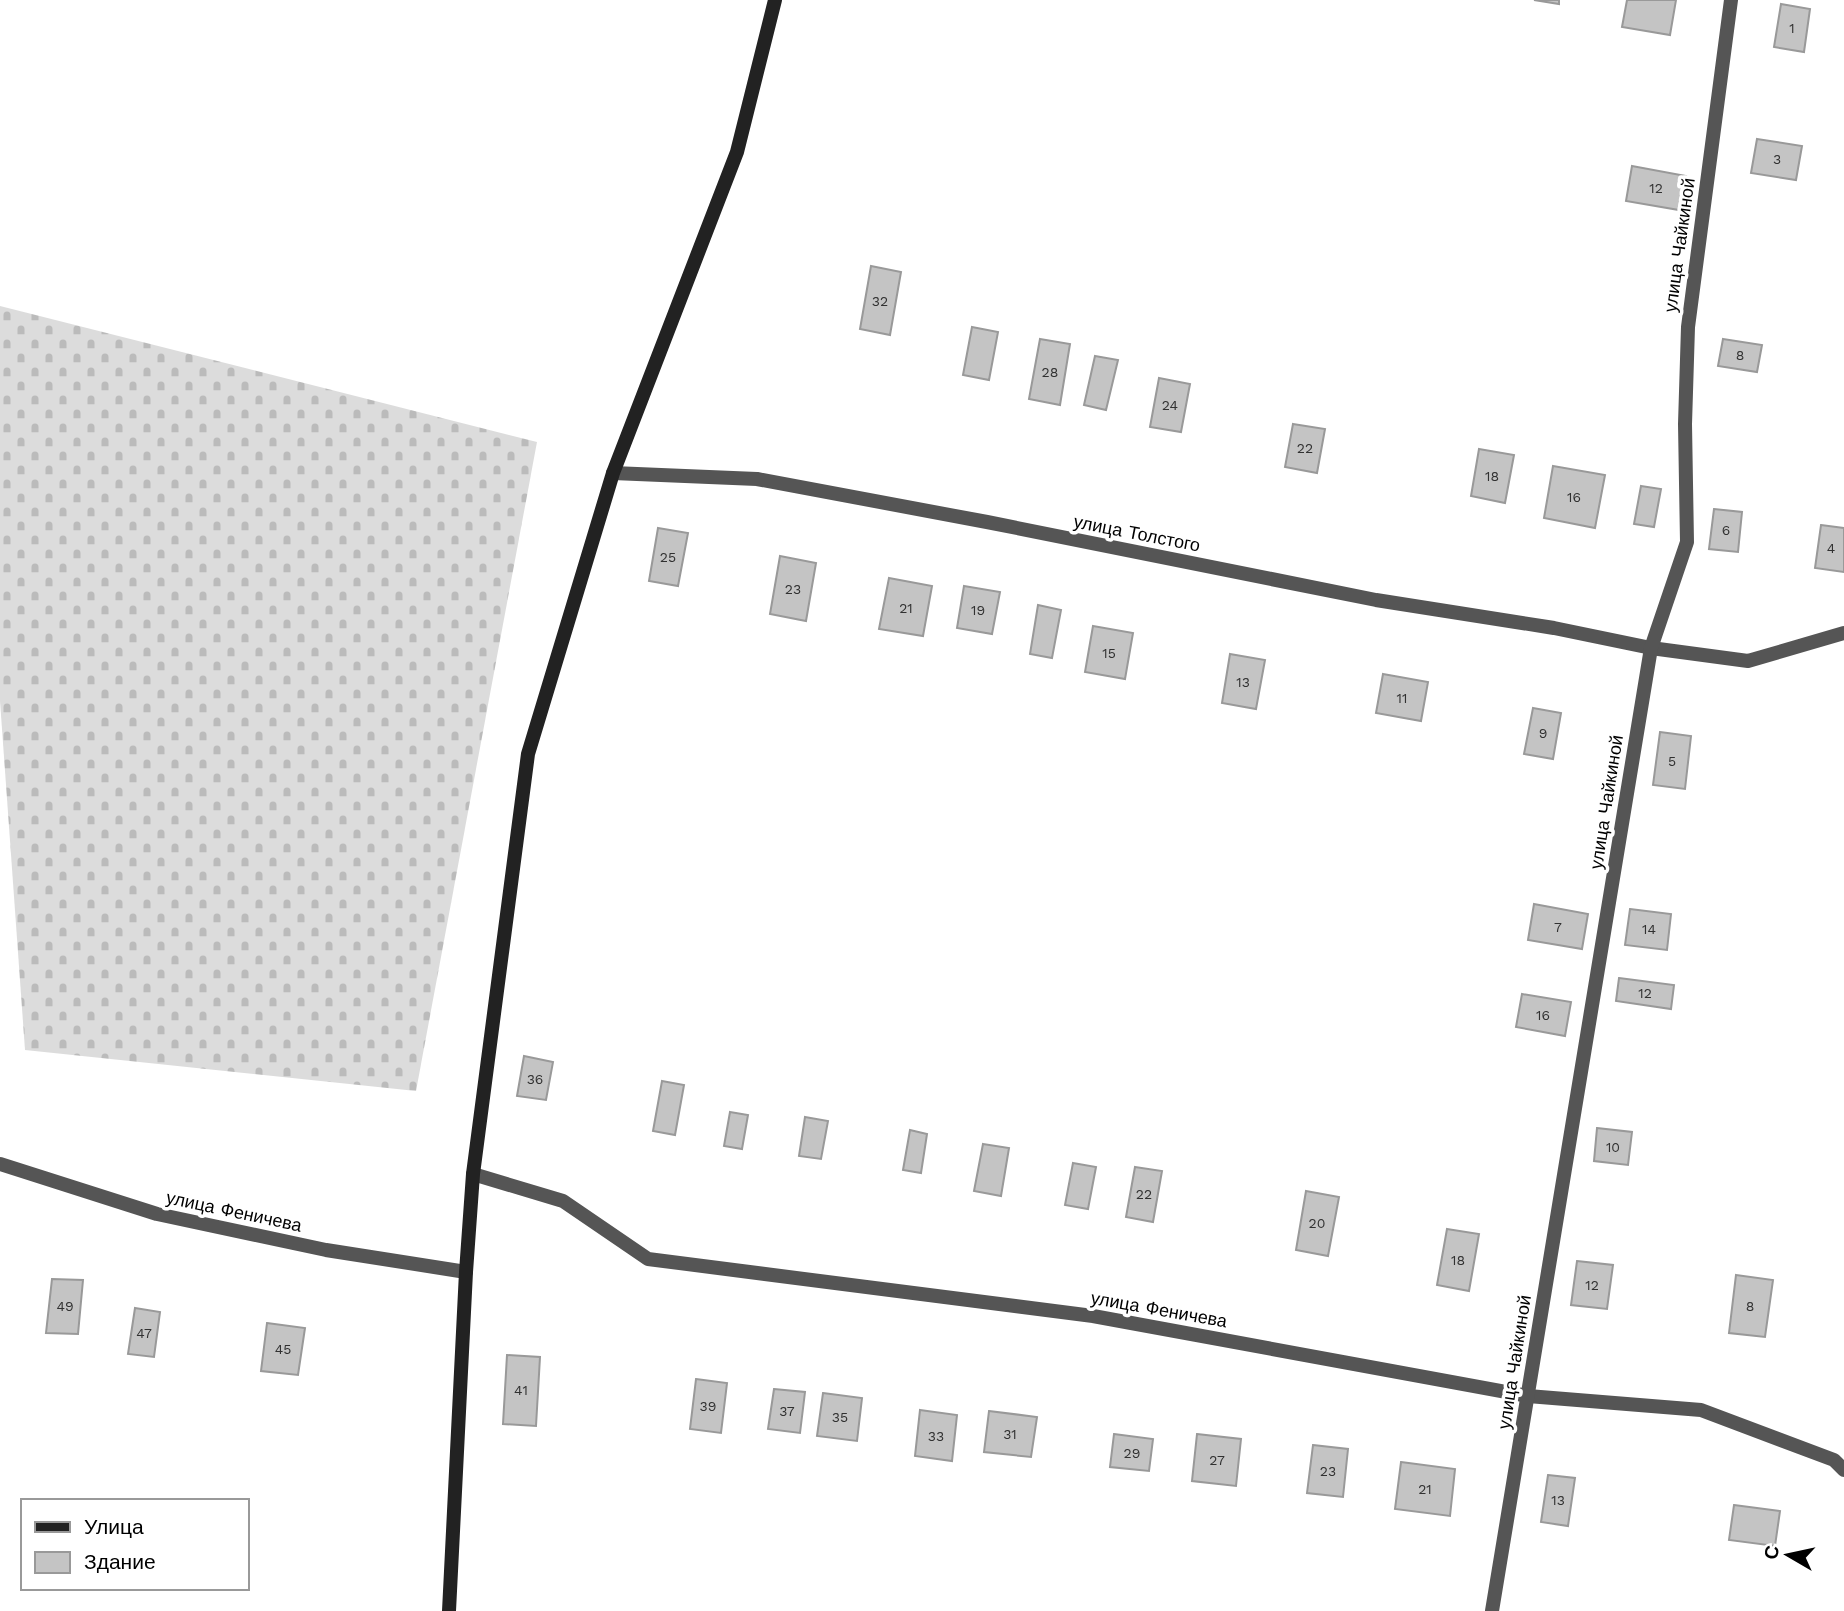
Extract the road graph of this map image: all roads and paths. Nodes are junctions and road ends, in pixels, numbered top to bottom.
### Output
1 (775, 0) edge
2 (1731, 0) edge
3 (613, 472) junction
4 (1844, 633) edge
5 (1651, 648) junction
6 (0, 1164) edge
7 (473, 1174) junction
8 (466, 1272) junction
9 (1528, 1396) junction
10 (1844, 1470) edge
11 (449, 1611) edge
12 (1492, 1611) edge

1 - 3 street
2 - 5 street, улица Чайкиной
3 - 5 street, улица Толстого
3 - 7 street
4 - 5 street, улица Толстого
5 - 9 street, улица Чайкиной
6 - 8 street, улица Феничева
7 - 8 street
7 - 9 street, улица Феничева
8 - 11 street
9 - 10 street, улица Феничева
9 - 12 street, улица Чайкиной

